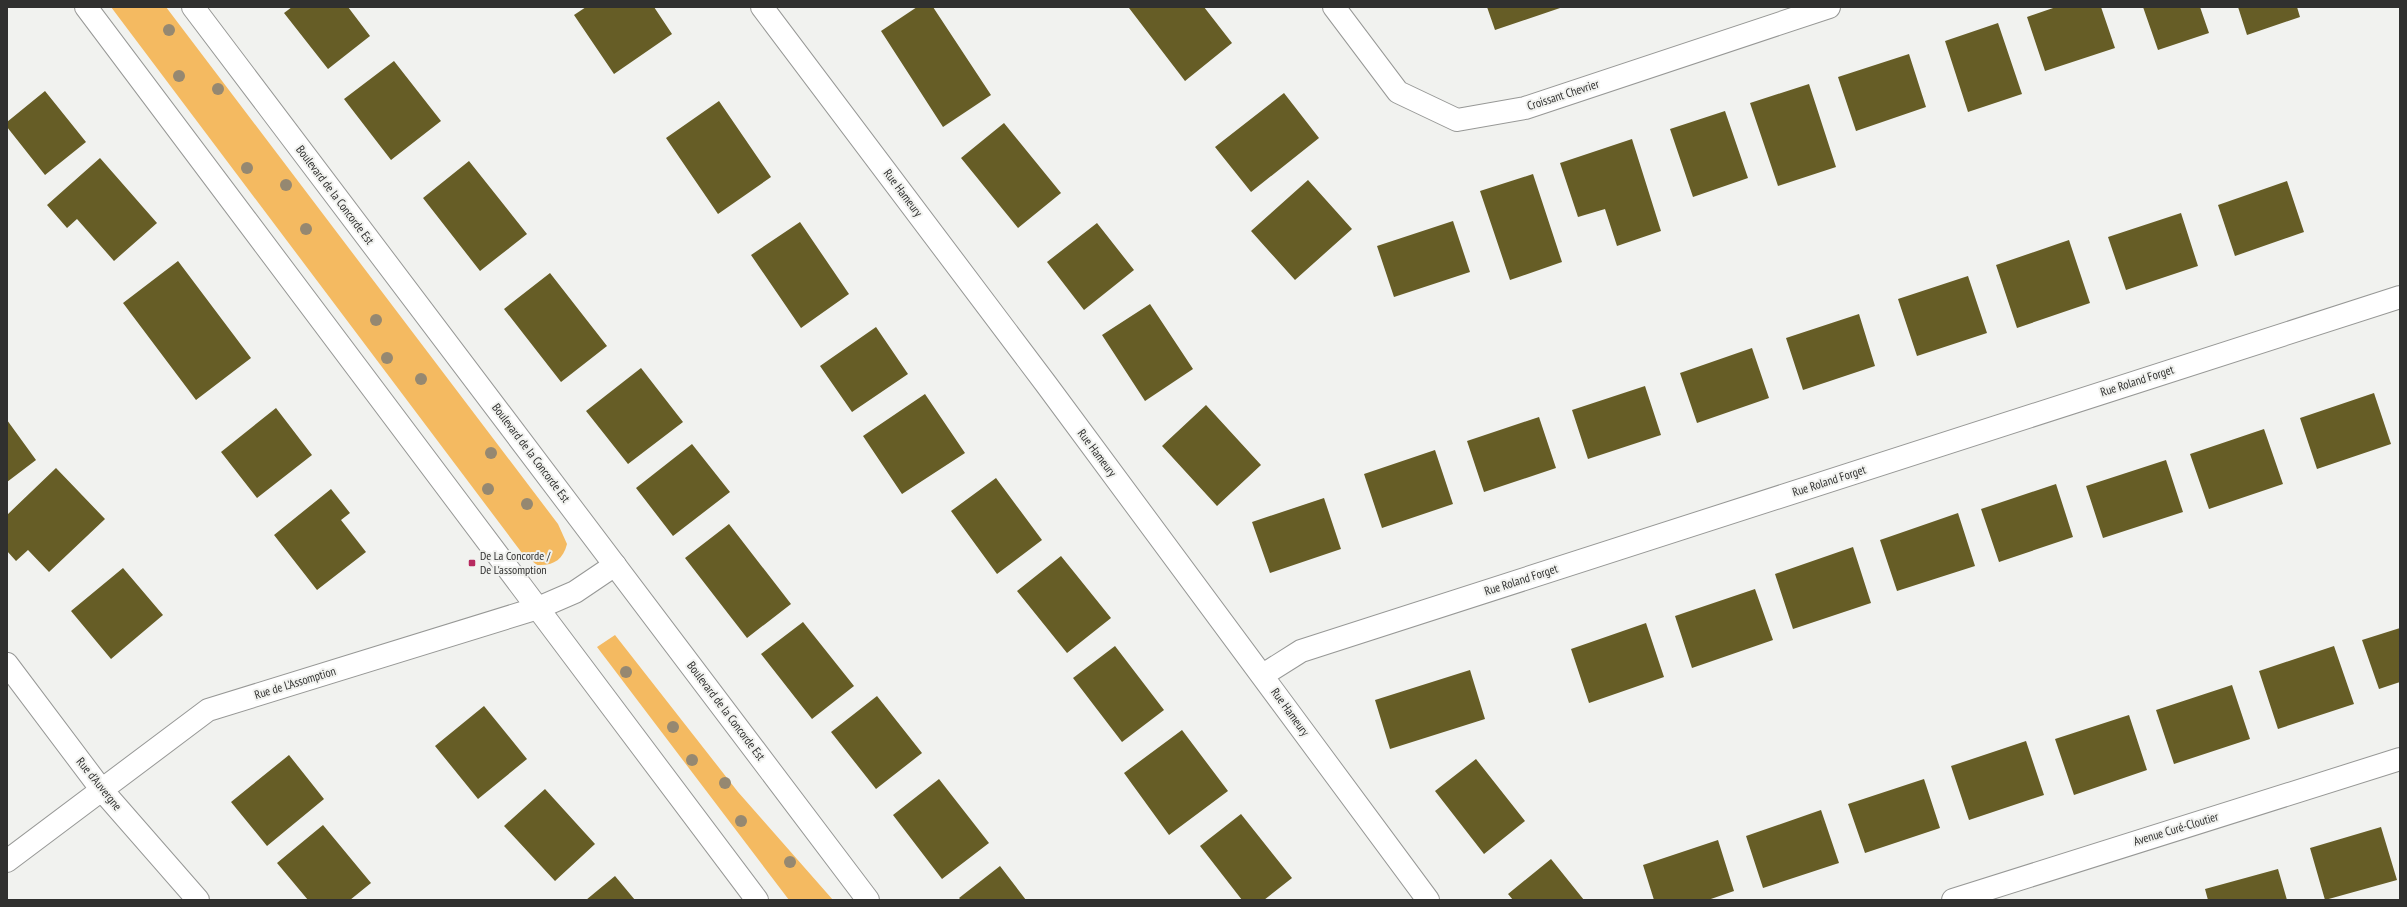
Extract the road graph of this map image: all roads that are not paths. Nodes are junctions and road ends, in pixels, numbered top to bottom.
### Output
1 (86, 7) edge
2 (193, 7) edge
3 (762, 7) edge
4 (1334, 7) edge
5 (1829, 7) edge
6 (2400, 297) edge
7 (615, 565) junction
8 (538, 608) junction
9 (7, 664) edge
10 (1263, 675) junction
11 (2400, 759) edge
12 (101, 789) junction
13 (7, 861) edge
14 (198, 900) edge
15 (757, 900) edge
16 (868, 900) edge
17 (1428, 900) edge
18 (1953, 900) edge

1 - 8 street
2 - 7 street, Boulevard de la Concorde Est
3 - 10 street, Rue Hameury
4 - 5 street, Croissant Chevrier
6 - 10 street, Rue Roland Forget
7 - 8 street, Rue de L'Assomption
7 - 16 street, Boulevard de la Concorde Est
8 - 12 street, Rue de L'Assomption
8 - 15 street
9 - 12 street, Rue d'Auvergne
10 - 17 street, Rue Hameury
11 - 18 street, Avenue Curé-Cloutier
12 - 13 street, Rue de L'Assomption
12 - 14 street, Rue d'Auvergne

